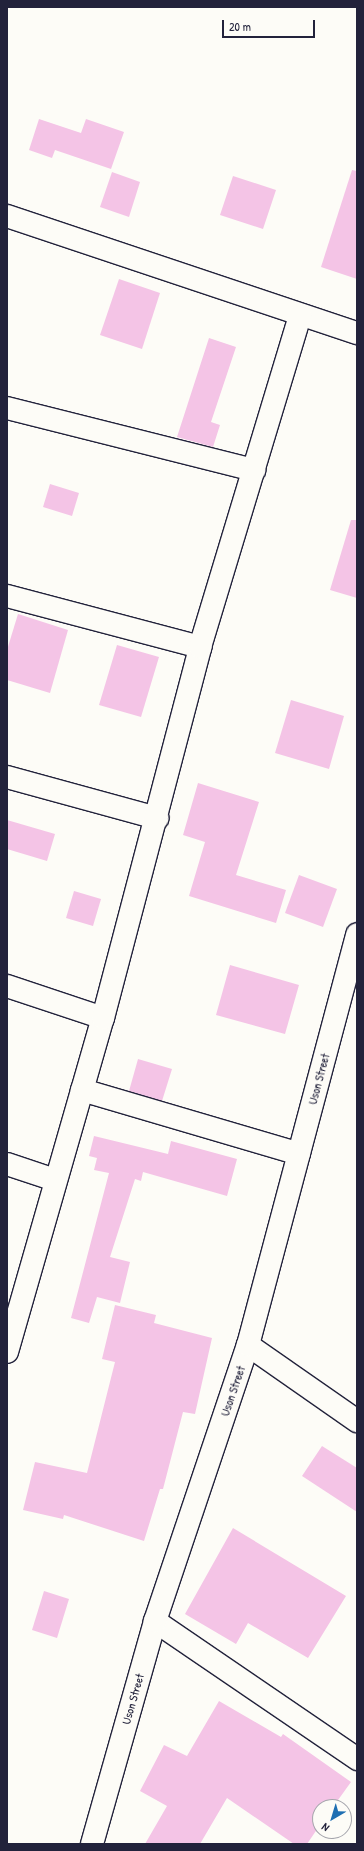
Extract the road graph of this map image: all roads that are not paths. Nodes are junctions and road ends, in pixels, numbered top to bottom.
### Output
1 (7, 216) edge
2 (300, 315) junction
3 (357, 333) edge
4 (7, 408) edge
5 (254, 470) junction
6 (7, 596) edge
7 (200, 647) junction
8 (7, 777) edge
9 (157, 818) junction
10 (357, 934) edge
11 (7, 986) edge
12 (103, 1018) junction
13 (82, 1090) junction
14 (299, 1154) junction
15 (7, 1164) edge
16 (55, 1180) junction
17 (248, 1345) junction
18 (7, 1352) edge
19 (357, 1421) edge
20 (155, 1621) junction
21 (357, 1759) edge
22 (92, 1844) edge

1 - 2 street
2 - 3 street
2 - 5 street
4 - 5 street
5 - 7 street
6 - 7 street
7 - 9 street
8 - 9 street
9 - 12 street
10 - 14 street, Uson Street
11 - 12 street
12 - 13 street
13 - 14 street
13 - 16 street
14 - 17 street, Uson Street
15 - 16 street
16 - 18 street
17 - 19 street
17 - 20 street, Uson Street
20 - 21 street
20 - 22 street, Uson Street

